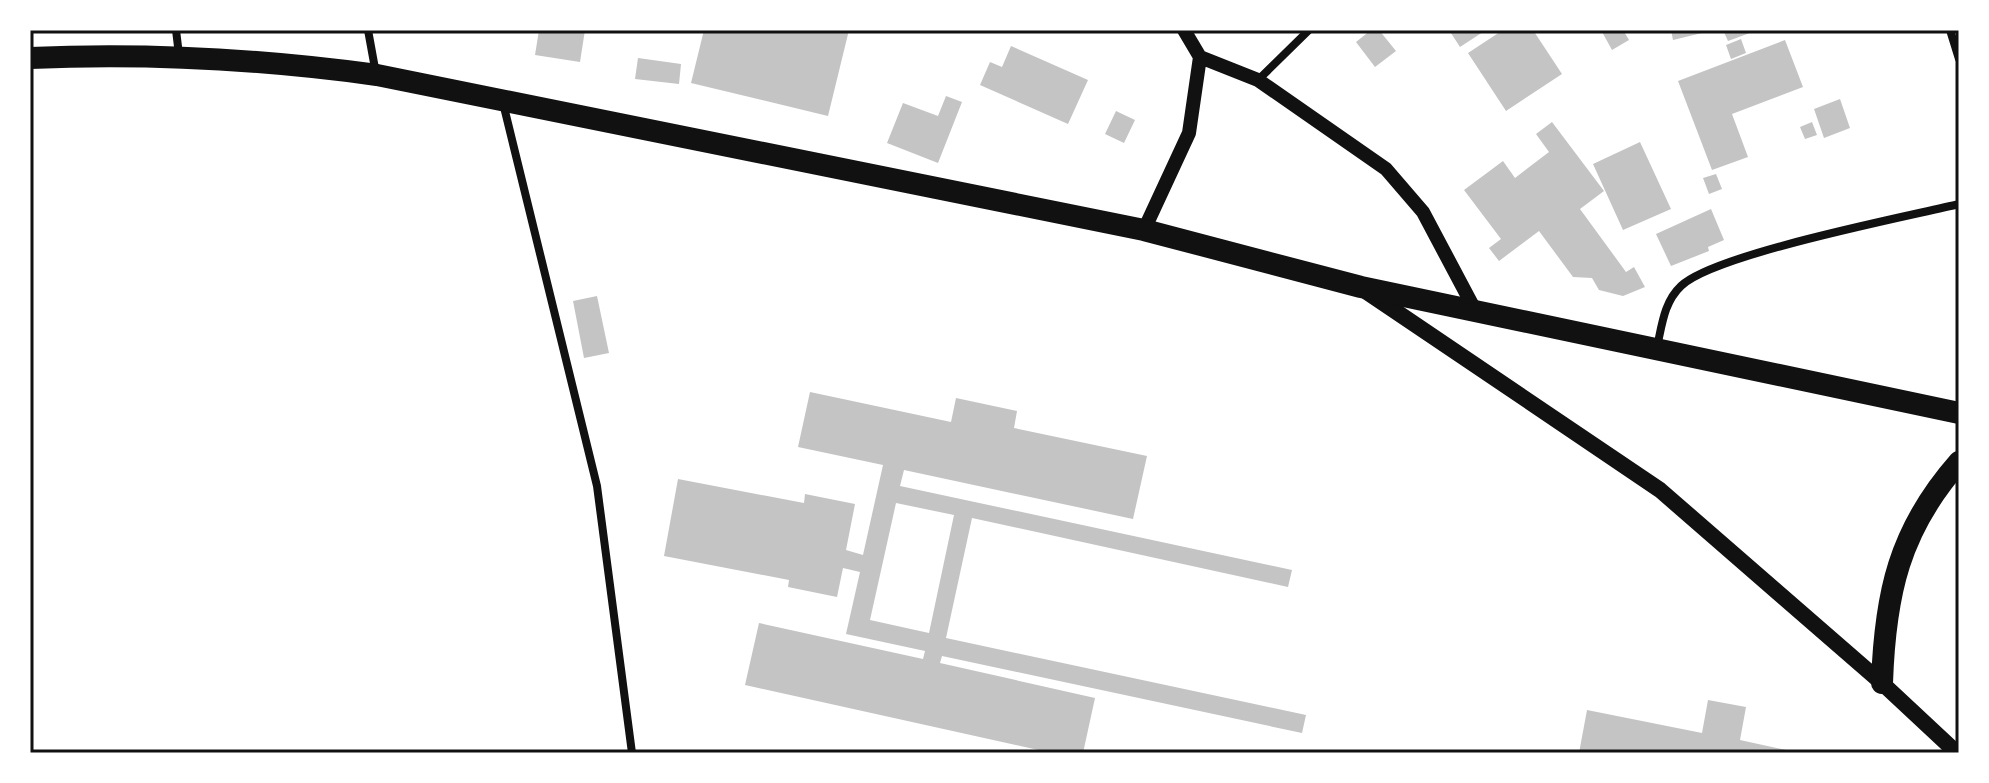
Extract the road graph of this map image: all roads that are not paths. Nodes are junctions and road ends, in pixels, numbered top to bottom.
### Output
1 (176, 30) edge
2 (368, 30) edge
3 (1184, 30) edge
4 (1309, 30) edge
5 (1950, 30) edge
6 (179, 56) junction
7 (1200, 57) junction
8 (30, 58) edge
9 (1959, 59) edge
10 (377, 75) junction
11 (1258, 80) junction
12 (502, 100) junction
13 (1959, 204) edge
14 (1144, 230) junction
15 (1361, 287) junction
16 (1475, 310) junction
17 (1657, 348) junction
18 (1959, 413) edge
19 (1959, 462) edge
20 (1882, 683) junction
21 (632, 753) edge
22 (1957, 753) edge

1 - 6 street
2 - 10 street
3 - 7 street
4 - 11 street
5 - 9 street
6 - 8 highway
6 - 10 highway
7 - 11 street
7 - 14 street
10 - 12 highway
11 - 16 street
12 - 14 highway
12 - 21 street
13 - 17 street
14 - 15 highway
15 - 16 highway
15 - 20 main road
16 - 17 highway
17 - 18 highway
19 - 20 highway
20 - 22 main road

